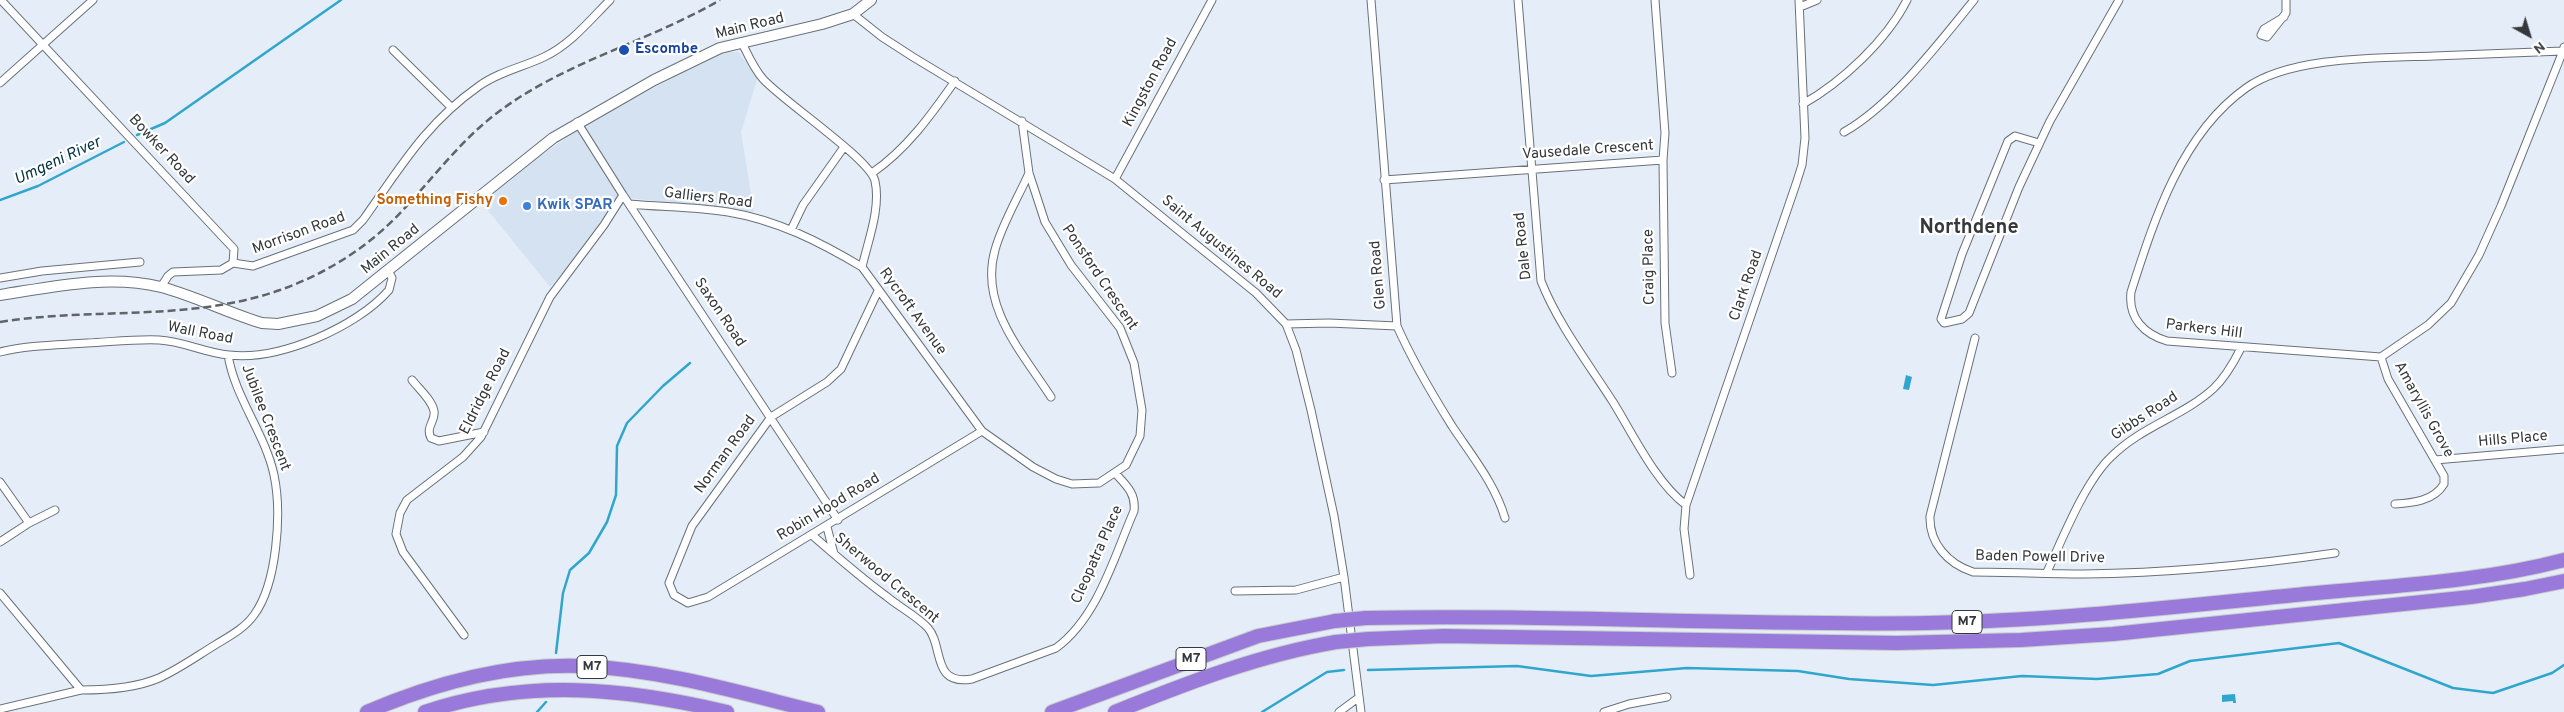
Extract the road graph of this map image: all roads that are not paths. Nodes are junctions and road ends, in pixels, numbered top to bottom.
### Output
1 (1, 0) edge
2 (93, 0) edge
3 (610, 0) edge
4 (871, 0) edge
5 (1212, 0) edge
6 (1371, 0) edge
7 (1518, 0) edge
8 (1655, 0) edge
9 (1816, 0) edge
10 (1907, 0) edge
11 (1974, 0) edge
12 (2118, 0) edge
13 (2286, 0) edge
14 (1800, 4) edge
15 (853, 14) junction
16 (2284, 17) dead end
17 (742, 43) junction
18 (42, 44) junction
19 (2563, 49) edge
20 (393, 50) dead end
21 (955, 81) junction
22 (0, 83) edge
23 (1803, 104) junction
24 (451, 107) junction
25 (1022, 121) junction
26 (577, 122) junction
27 (1844, 132) dead end
28 (2040, 143) junction
29 (844, 147) junction
30 (1664, 160) junction
31 (1531, 170) junction
32 (872, 173) junction
33 (1029, 173) junction
34 (1115, 179) junction
35 (1384, 180) junction
36 (623, 195) junction
37 (629, 204) junction
38 (791, 230) junction
39 (140, 262) dead end
40 (233, 263) junction
41 (862, 267) junction
42 (389, 272) junction
43 (0, 278) edge
44 (161, 287) junction
45 (878, 292) junction
46 (0, 295) edge
47 (1286, 324) junction
48 (1397, 326) junction
49 (1975, 338) dead end
50 (2241, 348) junction
51 (0, 352) edge
52 (228, 355) junction
53 (2381, 356) junction
54 (1672, 373) dead end
55 (412, 380) dead end
56 (1051, 397) dead end
57 (771, 417) junction
58 (982, 431) junction
59 (484, 432) junction
60 (2564, 449) edge
61 (2435, 460) junction
62 (1116, 474) junction
63 (0, 482) edge
64 (2395, 504) dead end
65 (1686, 505) junction
66 (56, 510) dead end
67 (1505, 518) dead end
68 (838, 520) junction
69 (29, 523) junction
70 (827, 527) junction
71 (812, 535) junction
72 (0, 542) edge
73 (2335, 553) dead end
74 (834, 554) junction
75 (2564, 560) edge
76 (2047, 572) junction
77 (1690, 574) dead end
78 (1344, 578) junction
79 (2564, 580) edge
80 (1235, 591) dead end
81 (0, 592) edge
82 (688, 603) joint
83 (464, 636) dead end
84 (949, 674) joint
85 (81, 690) junction
86 (1666, 697) dead end
87 (1358, 698) junction
88 (0, 709) edge
89 (367, 712) edge
90 (425, 712) edge
91 (728, 712) edge
92 (818, 712) edge
93 (1052, 712) edge
94 (1116, 712) edge
95 (1339, 712) edge
96 (1361, 712) edge
97 (1604, 712) edge

1 - 18 street, Bowker Road
2 - 18 street
3 - 24 street, Morrison Road
4 - 15 main road, Main Road
5 - 34 street, Kingston Road
6 - 35 street, Glen Road
7 - 31 street, Dale Road
8 - 30 street, Vausedale Crescent
9 - 14 street
10 - 23 street
11 - 27 street
12 - 28 street
13 - 16 street
14 - 23 street, Clark Road
15 - 17 main road, Main Road
15 - 21 street, Saint Augustines Road
17 - 26 main road, Main Road
17 - 29 street
18 - 22 street
18 - 40 street, Bowker Road
19 - 50 street, Parkers Hill
19 - 53 street, Parkers Hill
20 - 24 street
21 - 25 street, Saint Augustines Road
21 - 32 street
23 - 65 street, Clark Road
24 - 40 street, Morrison Road
25 - 33 street, Ponsford Crescent
25 - 34 street, Saint Augustines Road
26 - 36 street, Saxon Road
26 - 42 main road, Main Road
28 - 28 street
29 - 32 street
29 - 38 street
30 - 31 street, Vausedale Crescent
30 - 54 street, Craig Place
31 - 35 street, Vausedale Crescent
31 - 65 street, Dale Road
32 - 41 street, Rycroft Avenue
33 - 56 street
33 - 62 street, Ponsford Crescent
34 - 47 street, Saint Augustines Road
35 - 48 street, Glen Road
36 - 37 street, Saxon Road
36 - 59 street, Eldridge Road
37 - 38 street, Galliers Road
37 - 57 street, Saxon Road
38 - 41 street, Galliers Road
39 - 43 street
40 - 44 street
41 - 45 street, Rycroft Avenue
42 - 44 main road, Main Road
42 - 52 street, Wall Road
44 - 46 main road, Main Road
45 - 57 street, Norman Road
45 - 58 street, Rycroft Avenue
47 - 48 street
47 - 78 street, Saint Augustines Road
48 - 67 street, Glen Road
49 - 76 street, Baden Powell Drive
50 - 53 street, Parkers Hill
50 - 76 street, Gibbs Road
51 - 52 street, Wall Road
52 - 85 street, Jubilee Crescent
53 - 61 street, Amaryllis Grove
55 - 59 street
57 - 68 street, Saxon Road
57 - 82 street, Norman Road
58 - 62 street, Rycroft Avenue
58 - 68 street, Robin Hood Road
59 - 83 street, Eldridge Road
60 - 61 street, Hills Place
61 - 64 street, Amaryllis Grove
62 - 84 street, Cleopatra Place
63 - 69 street
65 - 77 street, Clark Road
66 - 69 street
68 - 70 street, Robin Hood Road
69 - 72 street
70 - 71 street, Robin Hood Road
70 - 74 street
71 - 74 street, Sherwood Crescent
71 - 82 street, Robin Hood Road
73 - 76 street, Baden Powell Drive
74 - 84 street, Sherwood Crescent
75 - 93 highway, M7, bridge
78 - 80 street
78 - 87 street, Saint Augustines Road
79 - 94 highway, M7, bridge
81 - 85 street
85 - 88 street, Jubilee Crescent
86 - 97 street
87 - 95 street
87 - 96 street, Saint Augustines Road
89 - 92 highway, M7
90 - 91 highway, M7

